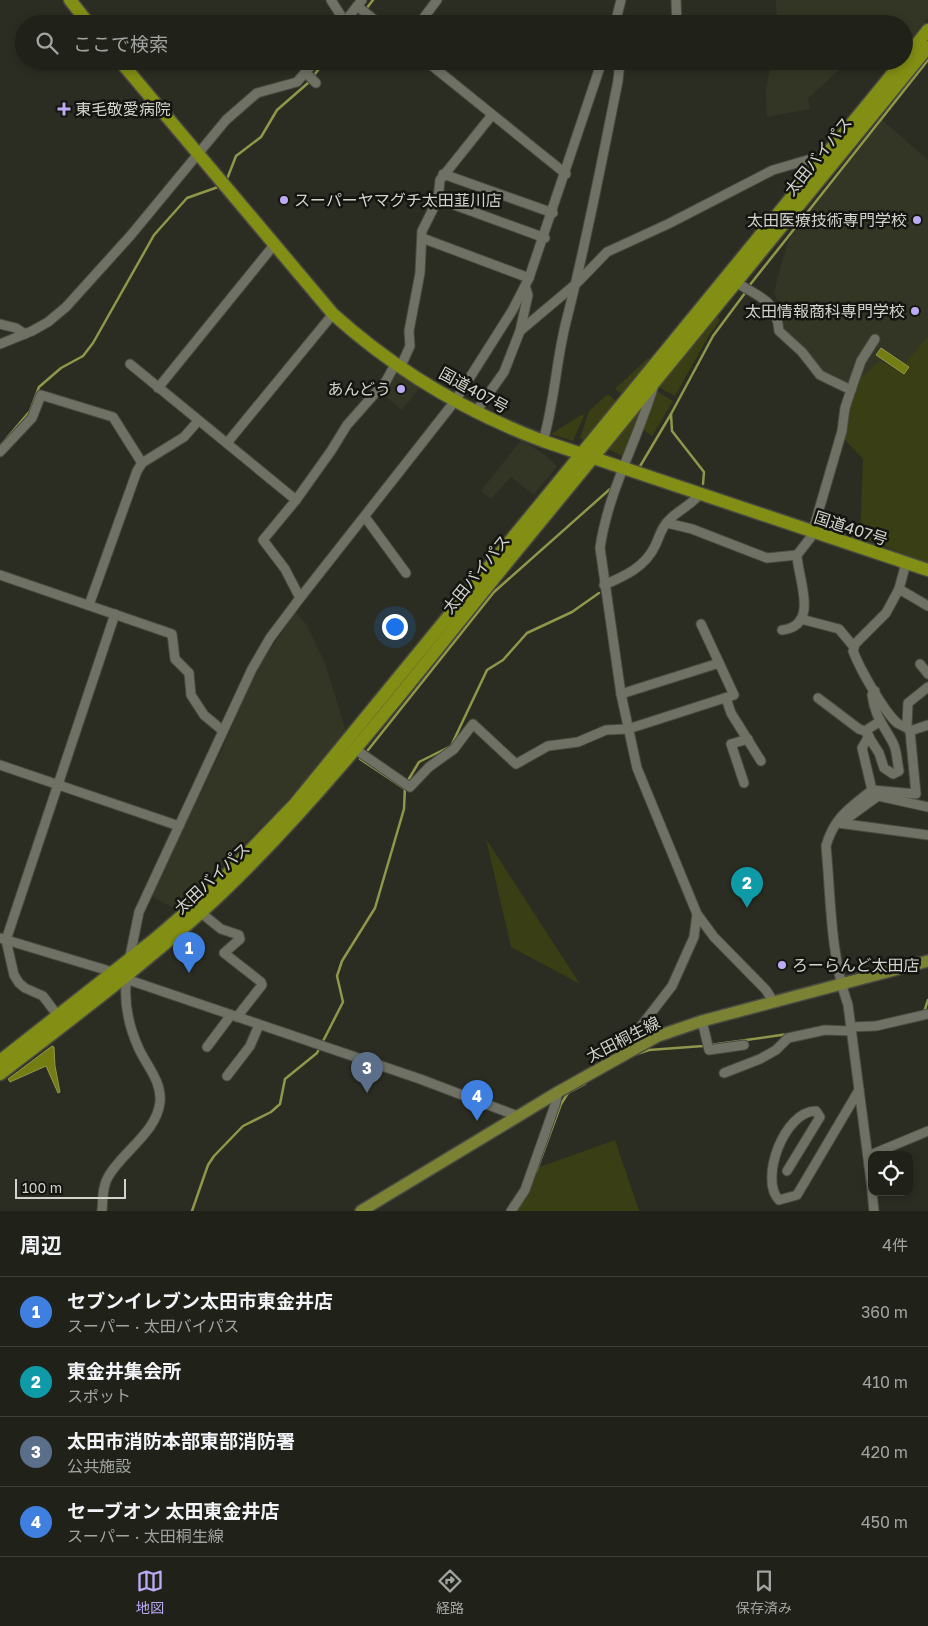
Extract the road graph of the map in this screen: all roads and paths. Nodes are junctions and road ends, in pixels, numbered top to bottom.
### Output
1 (70, 0) edge
2 (331, 0) edge
3 (437, 0) edge
4 (622, 0) edge
5 (676, 0) edge
6 (360, 5) edge
7 (82, 15) edge
8 (339, 15) edge
9 (351, 15) edge
10 (369, 15) edge
11 (425, 15) edge
12 (619, 15) edge
13 (677, 15) edge
14 (928, 30) edge
15 (928, 47) edge
16 (913, 49) edge
17 (913, 65) edge
18 (128, 70) edge
19 (310, 70) edge
20 (437, 70) edge
21 (599, 70) edge
22 (619, 70) edge
23 (896, 70) edge
24 (909, 70) edge
25 (308, 75) junction
26 (316, 83) dead end
27 (492, 115) junction
28 (198, 154) junction
29 (822, 162) junction
30 (443, 174) junction
31 (566, 174) junction
32 (438, 199) junction
33 (553, 213) junction
34 (422, 238) junction
35 (545, 238) junction
36 (274, 245) junction
37 (530, 278) junction
38 (736, 282) junction
39 (577, 283) junction
40 (525, 286) junction
41 (333, 314) junction
42 (0, 324) edge
43 (520, 331) junction
44 (24, 334) junction
45 (875, 339) dead end
46 (0, 344) edge
47 (130, 364) dead end
48 (398, 365) junction
49 (655, 383) junction
50 (158, 388) junction
51 (851, 390) junction
52 (455, 401) junction
53 (475, 413) junction
54 (198, 421) junction
55 (542, 441) junction
56 (227, 443) junction
57 (0, 452) edge
58 (582, 454) junction
59 (594, 459) junction
60 (142, 464) junction
61 (624, 469) junction
62 (700, 494) junction
63 (296, 500) junction
64 (364, 517) junction
65 (667, 523) junction
66 (812, 532) junction
67 (797, 555) junction
68 (906, 563) junction
69 (928, 570) edge
70 (406, 573) dead end
71 (0, 575) edge
72 (604, 585) junction
73 (899, 589) junction
74 (300, 598) junction
75 (89, 605) junction
76 (928, 606) edge
77 (115, 614) junction
78 (801, 619) junction
79 (700, 624) dead end
80 (782, 630) dead end
81 (854, 647) junction
82 (719, 663) junction
83 (920, 664) dead end
84 (928, 674) edge
85 (928, 687) edge
86 (875, 691) junction
87 (621, 694) junction
88 (726, 698) junction
89 (818, 698) dead end
90 (879, 722) junction
91 (928, 726) edge
92 (628, 729) junction
93 (909, 729) junction
94 (222, 730) junction
95 (867, 734) junction
96 (748, 739) junction
97 (355, 749) junction
98 (761, 760) dead end
99 (0, 765) edge
100 (744, 782) dead end
101 (58, 785) junction
102 (872, 790) junction
103 (928, 807) edge
104 (837, 823) junction
105 (179, 826) junction
106 (928, 834) edge
107 (200, 912) junction
108 (697, 914) junction
109 (2, 941) edge
110 (130, 959) junction
111 (928, 961) edge
112 (122, 976) junction
113 (841, 984) junction
114 (773, 1001) junction
115 (928, 1014) edge
116 (58, 1016) junction
117 (234, 1016) junction
118 (702, 1021) junction
119 (259, 1025) junction
120 (851, 1029) junction
121 (642, 1044) junction
122 (744, 1045) dead end
123 (207, 1047) dead end
124 (0, 1061) edge
125 (724, 1073) dead end
126 (0, 1074) edge
127 (227, 1076) dead end
128 (859, 1090) junction
129 (558, 1092) junction
130 (515, 1115) dead end
131 (928, 1131) edge
132 (880, 1151) edge
133 (868, 1156) edge
134 (787, 1171) dead end
135 (872, 1196) edge
136 (102, 1211) edge
137 (361, 1211) edge
138 (512, 1211) edge
139 (874, 1211) edge

1 - 7 highway
2 - 8 street
3 - 11 street
4 - 12 street
5 - 13 street
6 - 9 street
6 - 10 street
14 - 16 highway, 太田バイパス
15 - 17 highway, 太田バイパス
18 - 28 highway, 国道407号
19 - 25 street
20 - 27 street
21 - 31 street
22 - 39 street
23 - 29 highway, 太田バイパス
24 - 38 highway, 太田バイパス
25 - 26 street
25 - 28 street
27 - 30 street
27 - 31 street
28 - 36 highway, 国道407号
28 - 44 street
29 - 39 street
29 - 58 highway, 太田バイパス
30 - 32 street
30 - 33 street
31 - 33 street
32 - 34 street
32 - 35 street
33 - 35 street
34 - 37 street
34 - 48 street
35 - 37 street
36 - 41 highway, 国道407号
36 - 50 street
37 - 40 street
38 - 49 highway, 太田バイパス
38 - 51 street
39 - 43 street
39 - 55 street
40 - 43 street
40 - 52 street
41 - 48 highway, 国道407号
41 - 56 street
42 - 44 street
43 - 53 street
44 - 46 street
45 - 51 street
47 - 50 street
48 - 52 highway, 国道407号
48 - 63 street
49 - 59 highway, 太田バイパス
49 - 61 street
50 - 54 street
51 - 66 street
52 - 53 highway, 国道407号
52 - 64 street
53 - 55 highway, 国道407号
54 - 56 street
54 - 60 street
55 - 58 highway, 国道407号
56 - 63 street
57 - 60 street
58 - 59 highway, 国道407号
58 - 110 highway, 太田バイパス
59 - 61 highway, 国道407号
59 - 97 highway, 太田バイパス
60 - 75 street
61 - 62 highway, 国道407号
61 - 72 street
62 - 65 street
62 - 66 highway, 国道407号
63 - 74 street
64 - 70 street
64 - 74 street
65 - 67 street
65 - 72 street
66 - 67 street
66 - 68 highway, 国道407号
67 - 78 street
68 - 69 highway, 国道407号
68 - 73 street
71 - 75 street
72 - 87 street
73 - 76 street
73 - 81 street
74 - 94 street
75 - 77 street
77 - 94 street
77 - 101 street
78 - 80 street
78 - 81 street
79 - 82 street
81 - 86 street
82 - 87 street
82 - 88 street
83 - 84 street
85 - 93 street
86 - 90 street
86 - 93 street
87 - 92 street
88 - 92 street
88 - 96 street
89 - 95 street
90 - 95 street
90 - 95 street
91 - 93 street
92 - 97 street
92 - 108 street
93 - 102 street
94 - 105 street
95 - 102 street
96 - 98 street
96 - 100 street
97 - 107 highway, 太田バイパス
99 - 101 street
101 - 105 street
101 - 109 street
102 - 104 street
103 - 104 street
104 - 106 street
104 - 113 street
105 - 110 street
107 - 112 highway, 太田バイパス
107 - 117 street
108 - 114 street
108 - 121 street
109 - 112 street
109 - 116 street
110 - 112 highway, 太田バイパス
111 - 113 main road, 太田桐生線
112 - 116 highway, 太田バイパス
112 - 117 street
112 - 126 highway, 太田バイパス
112 - 136 street
113 - 114 main road, 太田桐生線
113 - 120 street
114 - 118 main road, 太田桐生線
115 - 120 street
116 - 124 highway, 太田バイパス
117 - 119 street
117 - 123 street
118 - 121 main road, 太田桐生線
118 - 122 street
119 - 127 street
119 - 130 street
120 - 125 street
120 - 128 street
121 - 129 main road, 太田桐生線
128 - 133 street
128 - 134 street
129 - 137 main road, 太田桐生線
129 - 138 street
131 - 132 street
135 - 139 street

